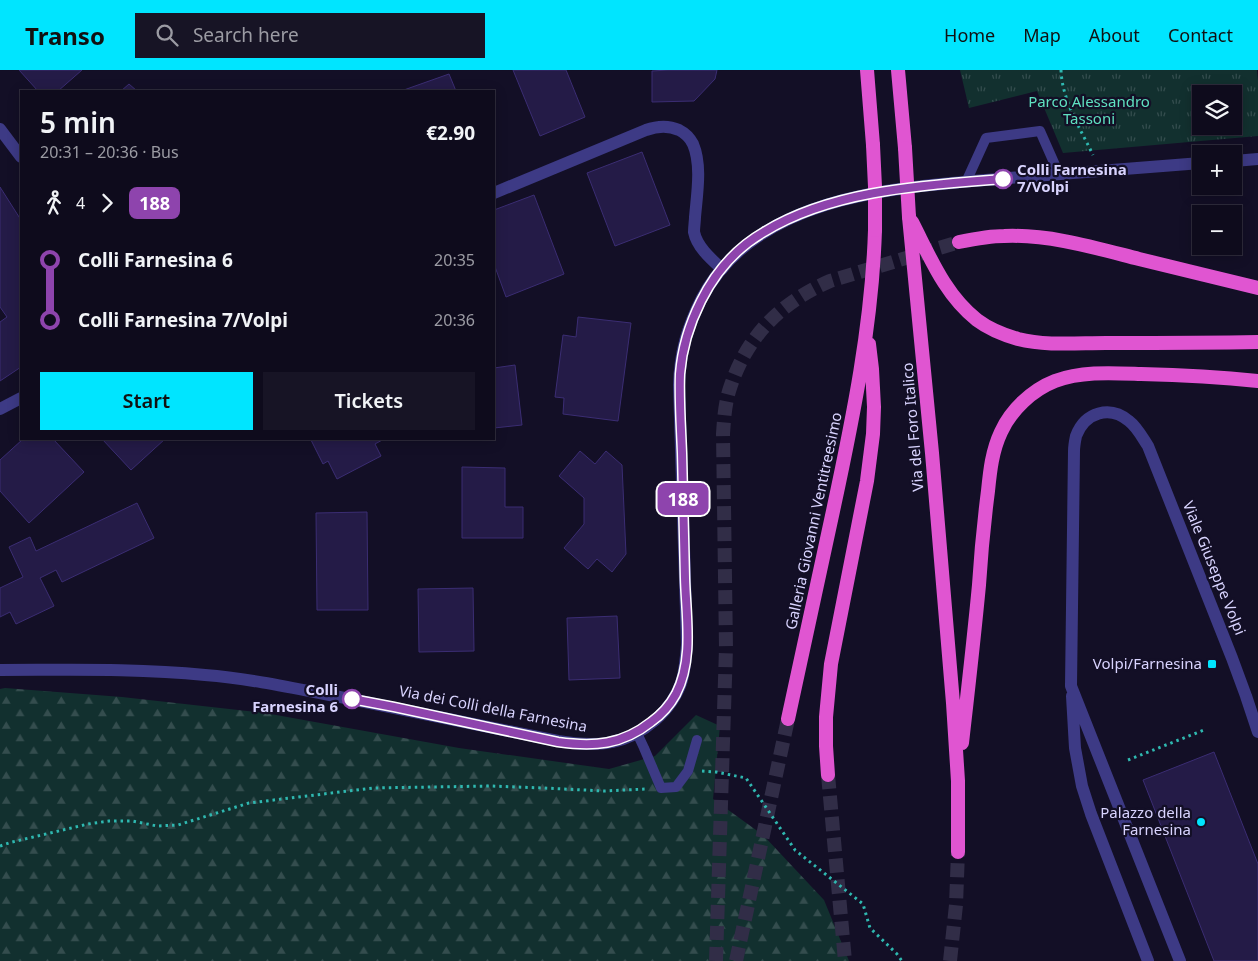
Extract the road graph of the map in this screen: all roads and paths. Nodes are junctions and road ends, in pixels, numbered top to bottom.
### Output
1 (867, 70) edge
2 (898, 70) edge
3 (1061, 70) edge
4 (0, 129) edge
5 (1093, 155) dead end
6 (20, 156) edge
7 (1258, 159) edge
8 (1242, 160) edge
9 (1192, 164) edge
10 (1059, 174) junction
11 (966, 182) junction
12 (495, 193) edge
13 (910, 217) junction
14 (959, 242) tunnel mouth
15 (722, 268) junction
16 (1258, 288) edge
17 (867, 329) junction
18 (1258, 342) edge
19 (1258, 381) edge
20 (20, 399) edge
21 (0, 409) edge
22 (0, 670) edge
23 (1072, 686) junction
24 (1252, 694) edge
25 (788, 719) tunnel mouth
26 (1204, 730) dead end
27 (1258, 732) edge
28 (637, 733) junction
29 (697, 740) dead end
30 (1128, 760) dead end
31 (688, 770) junction
32 (828, 776) tunnel mouth
33 (958, 781) junction
34 (661, 788) junction
35 (0, 846) edge
36 (958, 852) tunnel mouth
37 (902, 961) edge
38 (1148, 961) edge
39 (1180, 961) edge

1 - 17 highway, bridge
2 - 13 highway, Via del Foro Italico, bridge
3 - 5 path
4 - 6 street
7 - 8 street
9 - 10 street, Via dei Colli della Farnesina
10 - 11 street, Via dei Colli della Farnesina
10 - 11 lane
11 - 15 street, Via dei Colli della Farnesina
12 - 15 street
13 - 18 highway
13 - 33 highway, Via del Foro Italico
14 - 16 highway
15 - 28 street, Via dei Colli della Farnesina
17 - 25 highway, Galleria Giovanni Ventitreesimo
17 - 32 highway
19 - 33 highway
20 - 21 street
22 - 28 street, Via dei Colli della Farnesina
23 - 24 street, Viale Giuseppe Volpi
23 - 38 street, Viale Giuseppe Volpi
23 - 39 street
24 - 27 street, Viale Giuseppe Volpi
26 - 30 path
28 - 34 lane
29 - 31 lane
31 - 34 lane
31 - 37 path
33 - 36 highway
34 - 35 path

